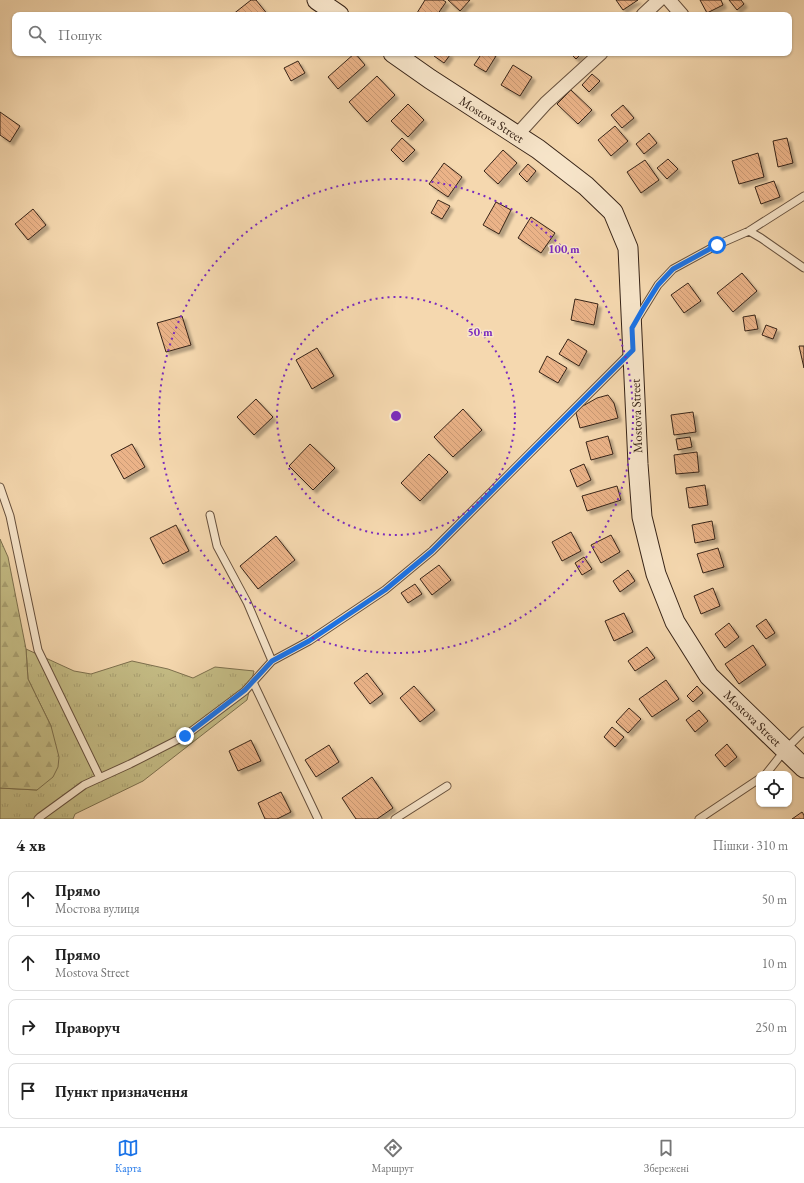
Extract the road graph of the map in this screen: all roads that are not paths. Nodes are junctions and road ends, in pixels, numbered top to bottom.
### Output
1 (317, 0) edge
2 (659, 0) edge
3 (669, 0) edge
4 (334, 12) edge
5 (646, 12) edge
6 (679, 12) edge
7 (397, 56) edge
8 (598, 56) edge
9 (517, 135) junction
10 (804, 196) edge
11 (749, 231) junction
12 (804, 268) edge
13 (632, 328) junction
14 (633, 350) junction
15 (0, 488) edge
16 (210, 515) dead end
17 (272, 661) junction
18 (253, 682) junction
19 (803, 735) edge
20 (785, 750) junction
21 (804, 768) edge
22 (768, 771) edge
23 (100, 778) junction
24 (756, 781) edge
25 (447, 786) dead end
26 (38, 819) edge
27 (318, 819) edge
28 (395, 819) edge
29 (699, 819) edge

1 - 4 street
2 - 5 street
3 - 6 street
7 - 9 street, Mostova Street
8 - 9 street
9 - 13 street, Mostova Street
10 - 11 lane
11 - 12 lane
11 - 13 lane
13 - 14 street, Mostova Street
14 - 17 lane
14 - 20 street, Mostova Street
15 - 23 lane
16 - 17 lane
17 - 18 lane
18 - 23 lane
18 - 27 lane
19 - 20 lane
20 - 21 street, Mostova Street
20 - 22 lane
23 - 26 lane
24 - 29 lane
25 - 28 lane

